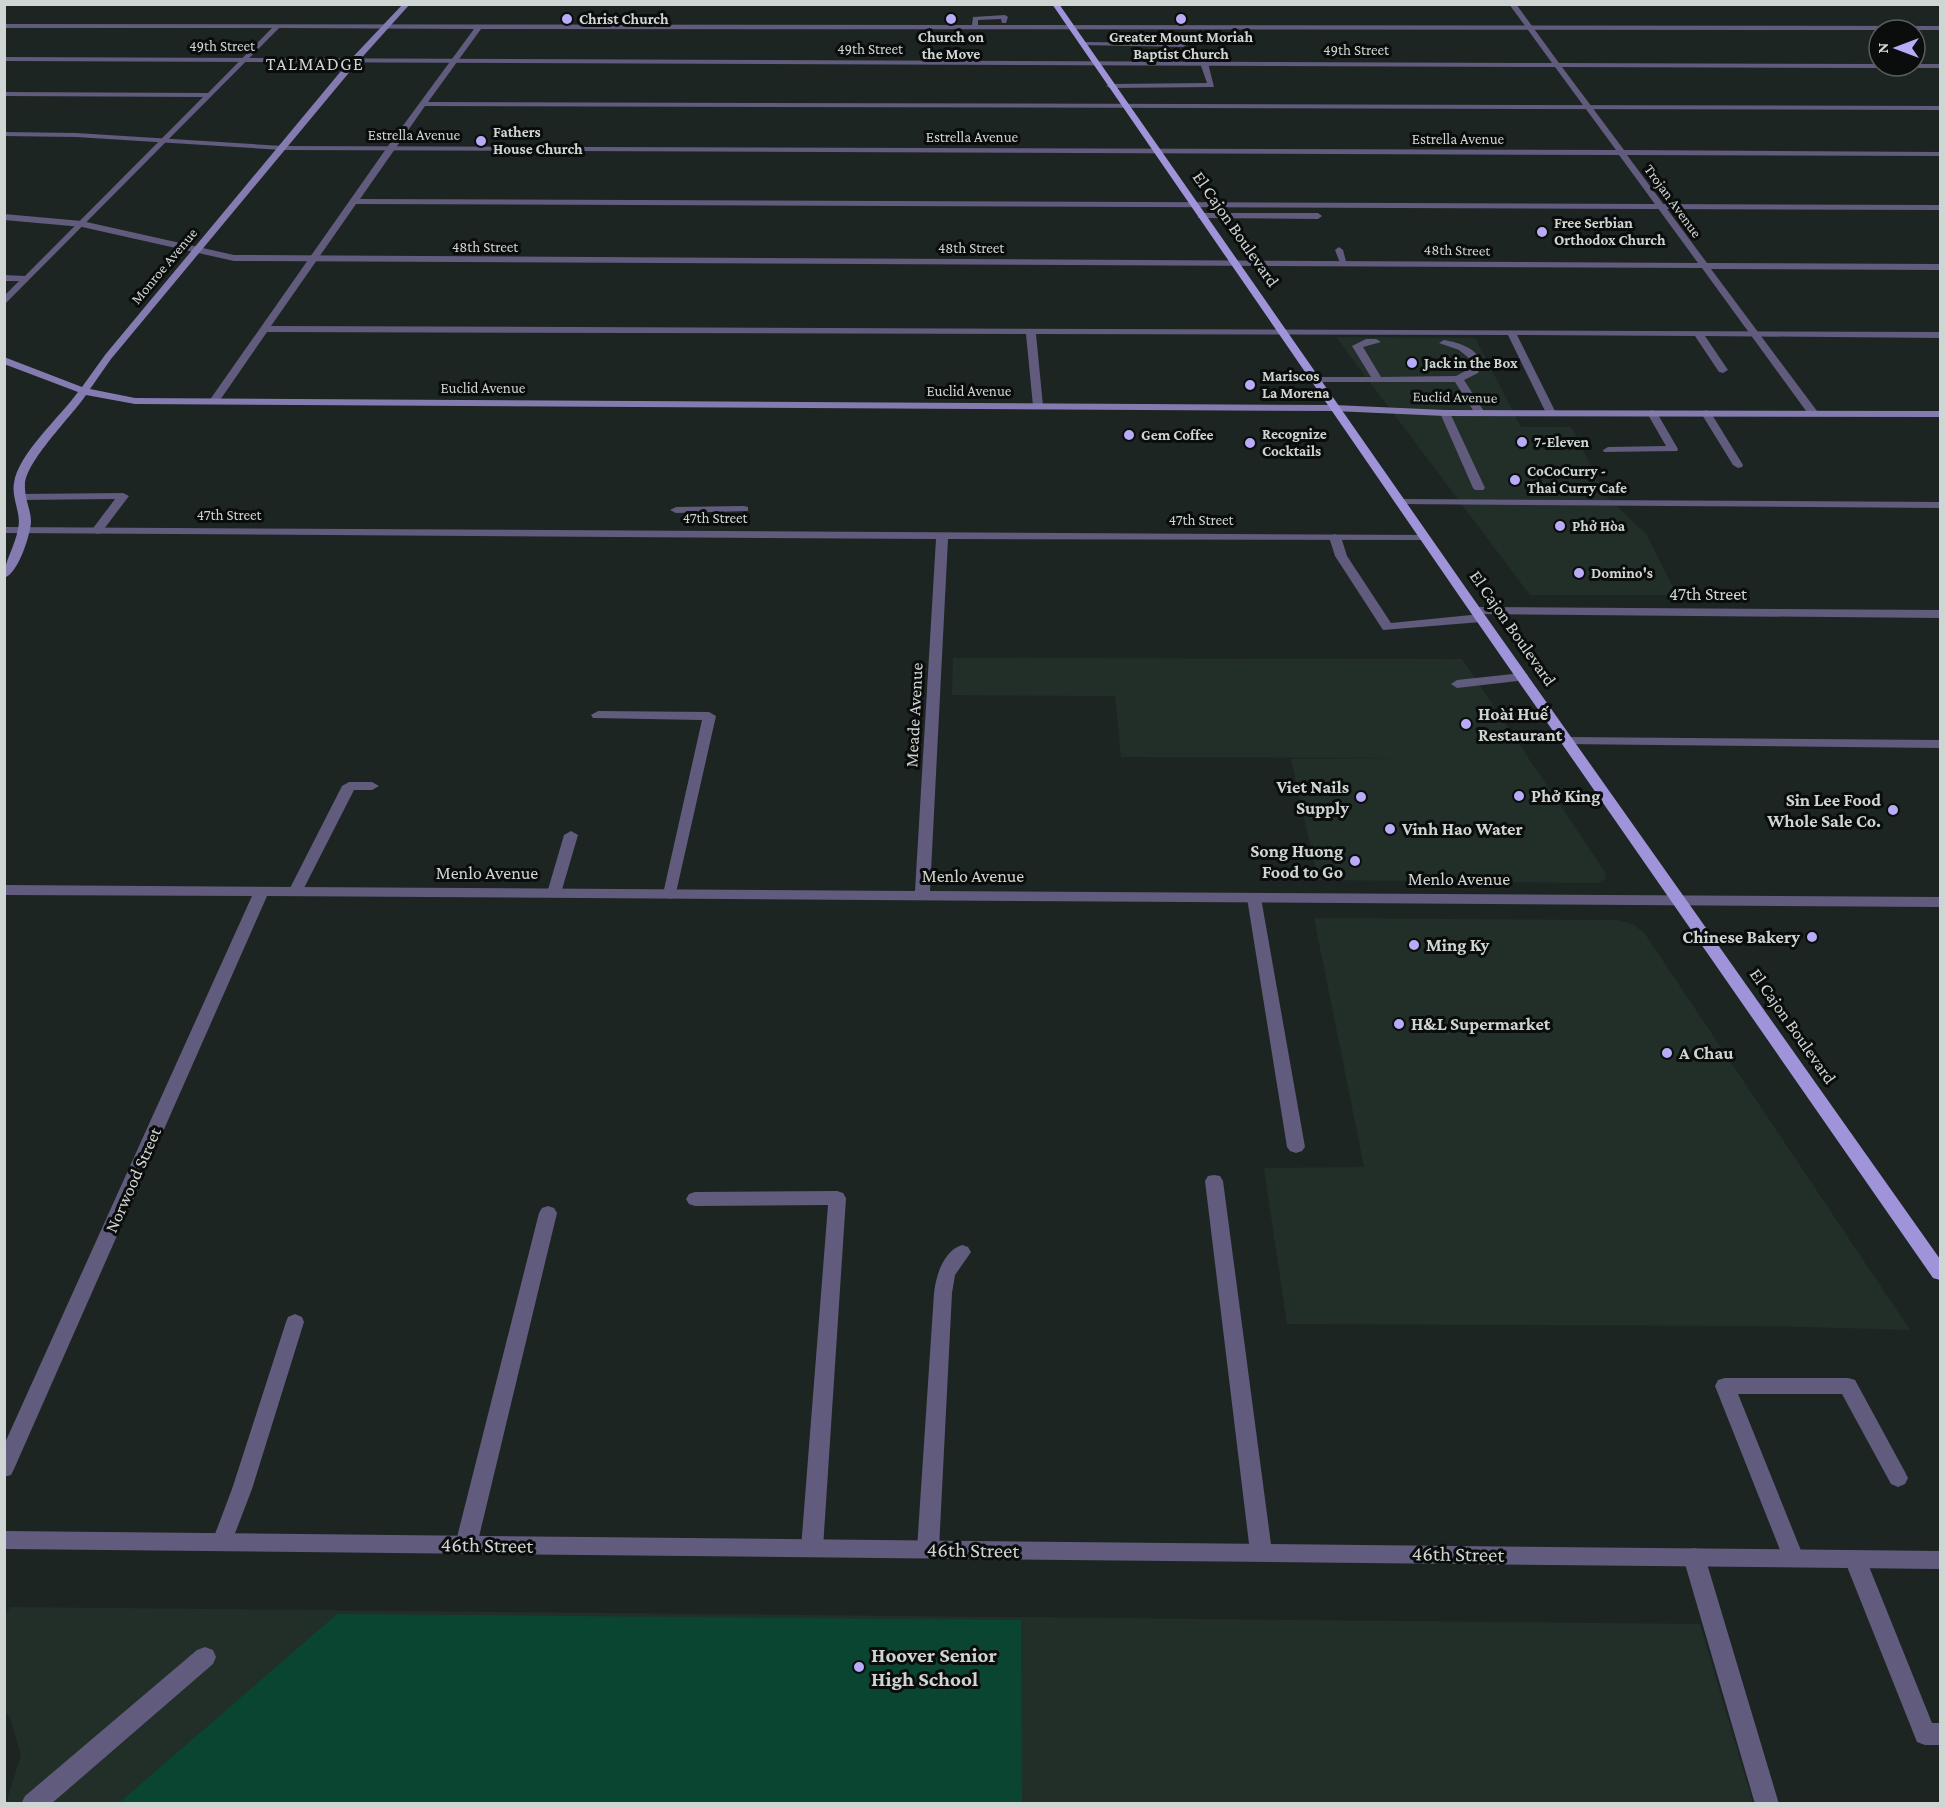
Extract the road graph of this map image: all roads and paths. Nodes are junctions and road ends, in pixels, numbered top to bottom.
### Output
1 (407, 4) edge
2 (1056, 4) edge
3 (1512, 4) edge
4 (1004, 22) dead end
5 (4, 26) edge
6 (1070, 26) junction
7 (1178, 26) junction
8 (277, 27) junction
9 (388, 27) junction
10 (480, 27) junction
11 (1528, 27) junction
12 (975, 28) junction
13 (1941, 28) edge
14 (1082, 44) junction
15 (1183, 45) junction
16 (4, 59) edge
17 (246, 59) junction
18 (354, 61) junction
19 (453, 61) junction
20 (1095, 63) junction
21 (1189, 63) junction
22 (1204, 63) junction
23 (1556, 64) junction
24 (1867, 66) edge
25 (1110, 86) junction
26 (4, 94) edge
27 (210, 94) junction
28 (423, 104) junction
29 (1123, 105) junction
30 (1587, 107) junction
31 (1941, 108) edge
32 (4, 134) edge
33 (163, 141) junction
34 (282, 148) junction
35 (391, 148) junction
36 (1156, 151) junction
37 (1621, 153) junction
38 (1941, 154) edge
39 (354, 201) junction
40 (1192, 204) junction
41 (1661, 207) junction
42 (1941, 208) edge
43 (1201, 216) junction
44 (1317, 216) dead end
45 (4, 218) edge
46 (82, 224) junction
47 (198, 249) junction
48 (1339, 250) dead end
49 (313, 260) junction
50 (1235, 262) junction
51 (1344, 263) junction
52 (1704, 266) junction
53 (1941, 267) edge
54 (4, 278) edge
55 (27, 279) junction
56 (4, 302) edge
57 (264, 329) junction
58 (1030, 331) junction
59 (1282, 332) junction
60 (1511, 332) junction
61 (1699, 334) junction
62 (1755, 335) junction
63 (1941, 335) edge
64 (1376, 342) dead end
65 (1444, 343) dead end
66 (4, 360) edge
67 (1723, 370) dead end
68 (1378, 379) junction
69 (1458, 379) junction
70 (1315, 380) junction
71 (84, 391) junction
72 (214, 401) junction
73 (1038, 406) junction
74 (1334, 408) junction
75 (1445, 413) junction
76 (1480, 413) junction
77 (1551, 413) junction
78 (1652, 413) junction
79 (1706, 413) junction
80 (1813, 413) junction
81 (1941, 414) edge
82 (1608, 450) dead end
83 (1738, 465) dead end
84 (1479, 488) dead end
85 (21, 497) junction
86 (1400, 502) junction
87 (1941, 505) edge
88 (744, 509) dead end
89 (676, 510) dead end
90 (24, 530) junction
91 (4, 531) edge
92 (97, 531) junction
93 (942, 536) junction
94 (1335, 537) junction
95 (1425, 538) junction
96 (4, 575) edge
97 (1478, 614) junction
98 (1941, 614) edge
99 (1522, 677) junction
100 (1457, 684) dead end
101 (598, 715) dead end
102 (1567, 741) junction
103 (1941, 744) edge
104 (372, 786) dead end
105 (571, 835) dead end
106 (4, 890) edge
107 (262, 891) junction
108 (295, 892) junction
109 (554, 893) junction
110 (670, 894) junction
111 (922, 896) junction
112 (1254, 898) junction
113 (1679, 900) junction
114 (1941, 902) edge
115 (1296, 1147) dead end
116 (1214, 1181) dead end
117 (694, 1199) dead end
118 (548, 1213) dead end
119 (962, 1252) dead end
120 (1941, 1273) edge
121 (295, 1322) dead end
122 (4, 1469) edge
123 (1898, 1478) dead end
124 (4, 1540) edge
125 (222, 1542) junction
126 (466, 1545) junction
127 (812, 1548) junction
128 (928, 1549) junction
129 (1261, 1552) junction
130 (1694, 1557) junction
131 (1793, 1558) junction
132 (1855, 1559) junction
133 (1941, 1560) edge
134 (205, 1657) dead end
135 (1941, 1734) edge
136 (33, 1803) edge
137 (1767, 1803) edge

1 - 9 main road, Monroe Avenue
2 - 6 main road, El Cajon Boulevard
3 - 11 street, Trojan Avenue
4 - 12 street
5 - 8 street
6 - 7 street
6 - 12 street
6 - 14 main road, El Cajon Boulevard
7 - 11 street
7 - 15 street
8 - 9 street
8 - 17 street
9 - 10 street
9 - 18 main road, Monroe Avenue
10 - 12 street
10 - 19 street
11 - 13 street
11 - 23 street, Trojan Avenue
14 - 15 street
14 - 20 main road, El Cajon Boulevard
15 - 21 street
16 - 17 street, 49th Street
17 - 18 street, 49th Street
17 - 27 street
18 - 19 street, 49th Street
18 - 34 main road, Monroe Avenue
19 - 20 street, 49th Street
19 - 28 street
20 - 21 street, 49th Street
20 - 25 main road, El Cajon Boulevard
21 - 22 street, 49th Street
22 - 23 street, 49th Street
22 - 25 street
23 - 24 street, 49th Street
23 - 30 street, Trojan Avenue
25 - 29 main road, El Cajon Boulevard
26 - 27 street
27 - 33 street
28 - 29 street
28 - 35 street
29 - 30 street
29 - 36 main road, El Cajon Boulevard
30 - 31 street
30 - 37 street, Trojan Avenue
32 - 33 street, Estrella Avenue
33 - 34 street, Estrella Avenue
33 - 46 street
34 - 35 street, Estrella Avenue
34 - 47 main road, Monroe Avenue
35 - 36 street, Estrella Avenue
35 - 39 street
36 - 37 street, Estrella Avenue
36 - 40 main road, El Cajon Boulevard
37 - 38 street, Estrella Avenue
37 - 41 street, Trojan Avenue
39 - 40 street
39 - 49 street
40 - 41 street
40 - 43 main road, El Cajon Boulevard
41 - 42 street
41 - 52 street, Trojan Avenue
43 - 44 street
43 - 50 main road, El Cajon Boulevard
45 - 46 street, 48th Street
46 - 47 street, 48th Street
46 - 55 street
47 - 49 street, 48th Street
47 - 71 main road, Monroe Avenue
48 - 51 street
49 - 50 street, 48th Street
49 - 57 street
50 - 51 street, 48th Street
50 - 59 main road, El Cajon Boulevard
51 - 52 street, 48th Street
52 - 53 street, 48th Street
52 - 62 street, Trojan Avenue
54 - 55 street
55 - 56 street
57 - 58 street
57 - 72 street
58 - 59 street
58 - 73 street
59 - 60 street
59 - 70 main road, El Cajon Boulevard
60 - 61 street
60 - 77 street
61 - 62 street
61 - 67 street
62 - 63 street
62 - 80 street, Trojan Avenue
64 - 68 street
65 - 69 street
66 - 71 main road, Euclid Avenue
68 - 69 street
68 - 70 street
69 - 76 street
70 - 74 main road, El Cajon Boulevard
71 - 72 main road, Euclid Avenue
71 - 85 main road, Monroe Avenue
72 - 73 main road, Euclid Avenue
73 - 74 main road, Euclid Avenue
74 - 75 main road, Euclid Avenue
74 - 86 main road, El Cajon Boulevard
75 - 76 main road, Euclid Avenue
75 - 84 street
76 - 77 main road, Euclid Avenue
77 - 78 main road, Euclid Avenue
78 - 79 main road, Euclid Avenue
78 - 82 street
79 - 80 main road, Euclid Avenue
79 - 83 street
80 - 81 main road, Euclid Avenue
85 - 90 main road, Monroe Avenue
85 - 92 street
86 - 87 street
86 - 95 main road, El Cajon Boulevard
88 - 89 street
90 - 91 street, 47th Street
90 - 92 street, 47th Street
90 - 96 main road, Monroe Avenue
92 - 93 street, 47th Street
93 - 94 street, 47th Street
93 - 111 street, Meade Avenue
94 - 95 street, 47th Street
94 - 97 street, 47th Street
95 - 97 main road, El Cajon Boulevard
97 - 98 street, 47th Street
97 - 99 main road, El Cajon Boulevard
99 - 100 street
99 - 102 main road, El Cajon Boulevard
101 - 110 street
102 - 103 street
102 - 113 main road, El Cajon Boulevard
104 - 108 street
105 - 109 street
106 - 107 street, Menlo Avenue
107 - 108 street, Menlo Avenue
107 - 122 street, Norwood Street
108 - 109 street, Menlo Avenue
109 - 110 street, Menlo Avenue
110 - 111 street, Menlo Avenue
111 - 112 street, Menlo Avenue
112 - 113 street, Menlo Avenue
112 - 115 street
113 - 114 street, Menlo Avenue
113 - 120 main road, El Cajon Boulevard
116 - 129 street
117 - 127 street
118 - 126 street
119 - 128 street
121 - 125 street
123 - 131 street
124 - 125 street, 46th Street
125 - 126 street, 46th Street
126 - 127 street, 46th Street
127 - 128 street, 46th Street
128 - 129 street, 46th Street
129 - 130 street, 46th Street
130 - 131 street, 46th Street
130 - 137 street
131 - 132 street, 46th Street
132 - 133 street, 46th Street
132 - 135 street
134 - 136 street

